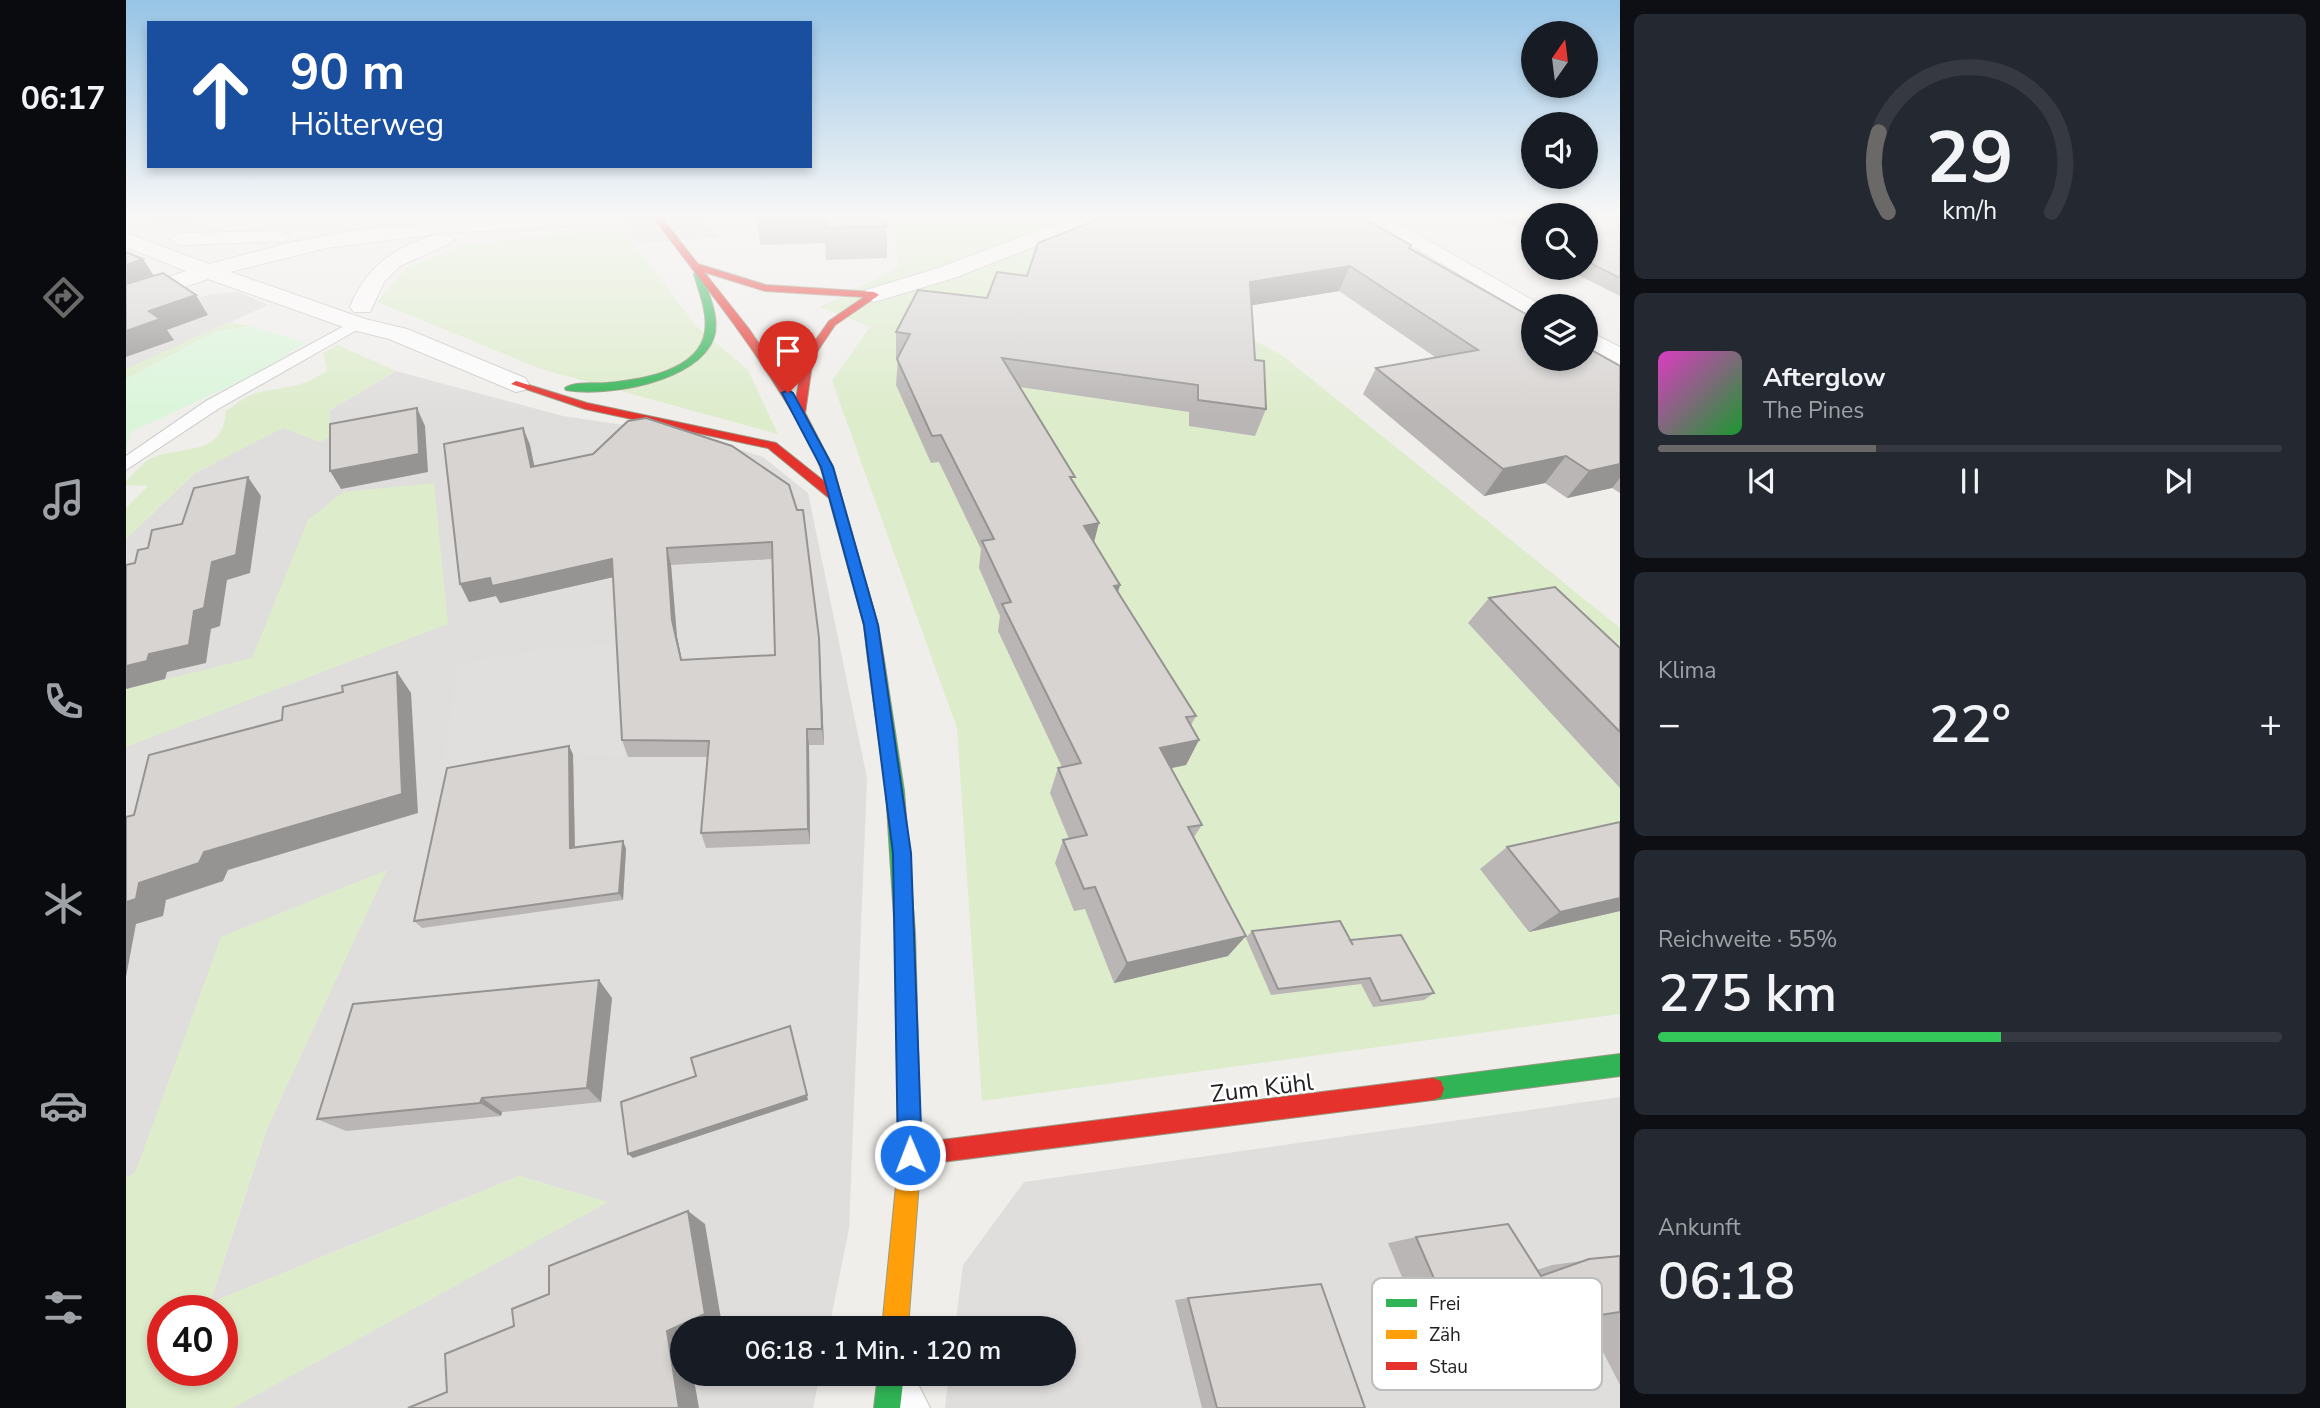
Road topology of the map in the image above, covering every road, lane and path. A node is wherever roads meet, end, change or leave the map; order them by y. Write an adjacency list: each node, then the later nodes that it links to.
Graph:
1 (178, 283): 12 (street)
2 (231, 283): 14 (street)
3 (244, 283): 15 (street)
4 (372, 283): 15 (street)
5 (700, 283): 18 (street)
6 (709, 283): 19 (street)
7 (748, 283): 11 (street)
8 (914, 283): 11 (street)
9 (1490, 283): 13 (street)
10 (317, 286): 15 (street)
11 (874, 295): 19 (street)
12 (126, 300)
13 (1521, 300)
14 (126, 310)
15 (359, 315): 18 (street); 20 (lane)
16 (1598, 344): 17 (street)
17 (1620, 357)
18 (516, 384): 21 (street)
19 (799, 413): 21 (street)
20 (126, 464)
21 (836, 496): 23 (street)
22 (1620, 1065): 23 (street, Zum Kühl)
23 (910, 1155): 24 (street)
24 (896, 1316)
25 (890, 1386): 27 (street)
26 (897, 1386): 28 (lane)
27 (887, 1408)
28 (909, 1408)

